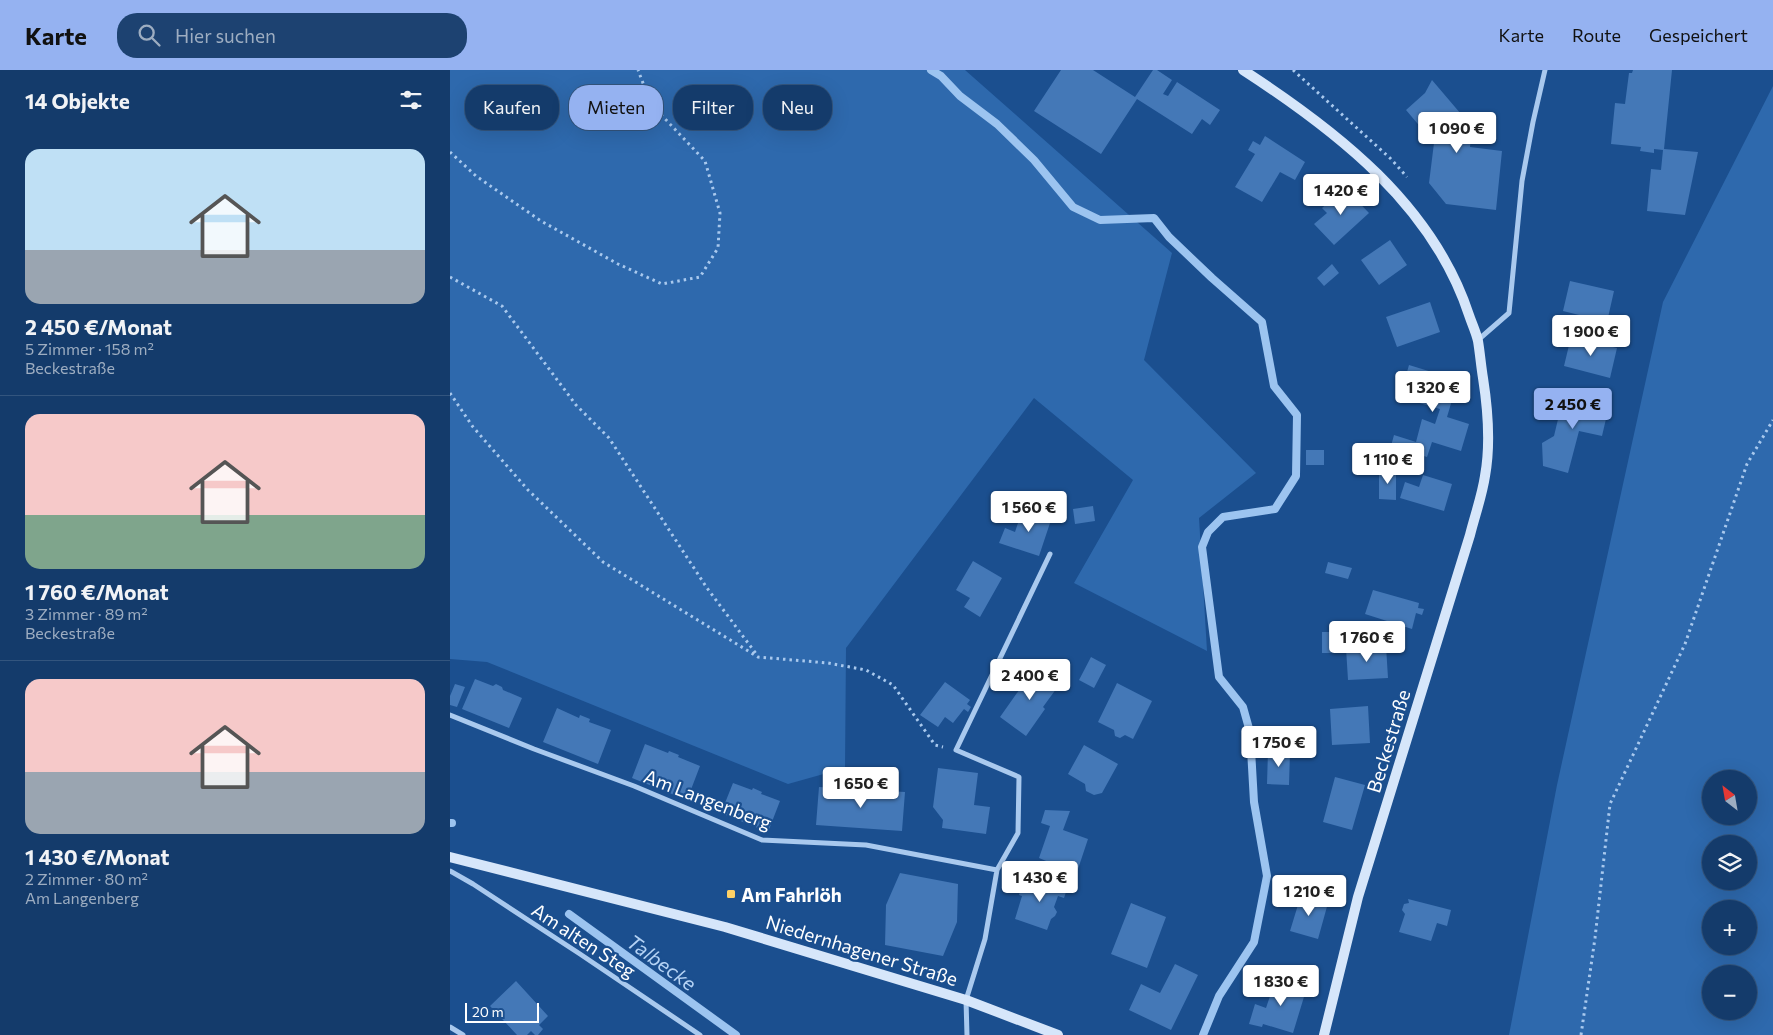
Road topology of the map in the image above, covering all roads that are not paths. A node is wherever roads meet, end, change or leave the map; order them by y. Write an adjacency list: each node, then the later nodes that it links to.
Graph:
1 (1243, 70): 3 (main road, Beckestraße)
2 (1545, 70): 3 (street)
3 (1478, 340): 15 (main road, Beckestraße)
4 (1050, 554): 7 (street)
5 (450, 715): 7 (street, Am Langenberg)
6 (450, 856): 9 (main road, Niedernhagener Straße)
7 (996, 870): 9 (street)
8 (450, 871): 12 (street, Am alten Steg)
9 (966, 1000): 13 (street); 14 (main road, Niedernhagener Straße)
10 (450, 1027): 11 (street)
11 (463, 1035)
12 (700, 1035)
13 (967, 1035)
14 (1058, 1035)
15 (1324, 1035)

